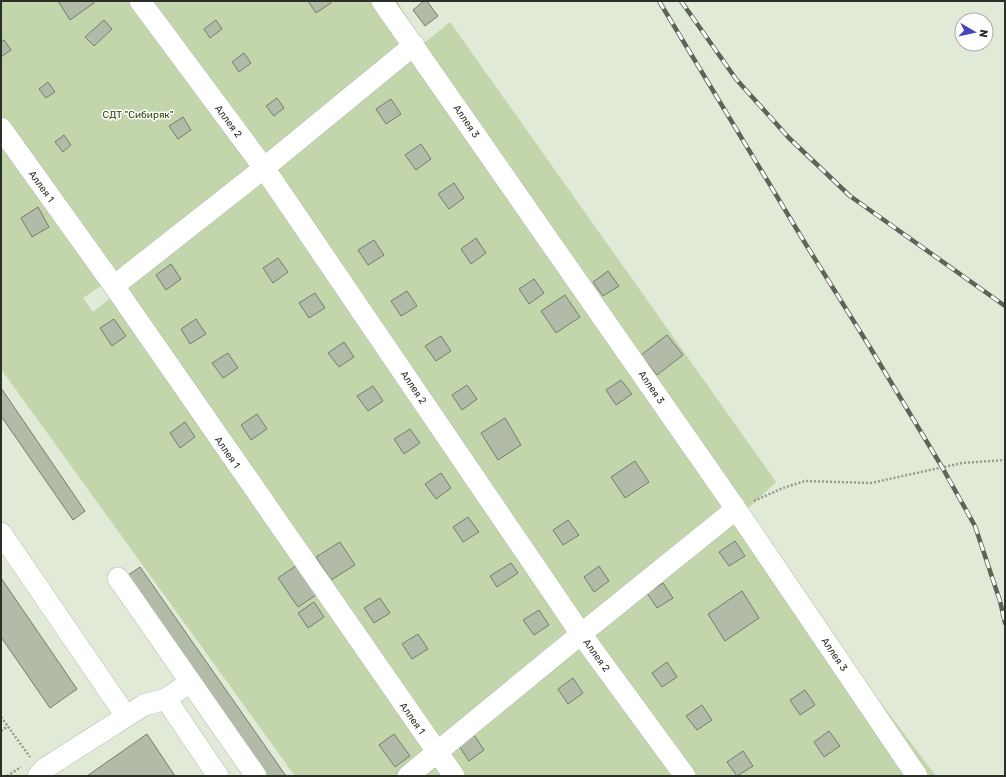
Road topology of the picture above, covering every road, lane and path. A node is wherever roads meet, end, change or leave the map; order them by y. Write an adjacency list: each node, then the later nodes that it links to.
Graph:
1 (140, 1): 5 (lane, Аллея 2)
2 (382, 1): 3 (lane, Аллея 3)
3 (414, 46): 5 (lane); 8 (lane, Аллея 3)
4 (1, 128): 6 (lane, Аллея 1)
5 (264, 168): 6 (lane); 11 (lane, Аллея 2)
6 (114, 286): 18 (lane, Аллея 1)
7 (1005, 460): 8 (path)
8 (736, 509): 11 (lane); 25 (lane, Аллея 3)
9 (1, 533): 15 (lane)
10 (118, 578): 12 (lane)
11 (581, 634): 18 (lane); 24 (lane, Аллея 2)
12 (190, 682): 13 (lane); 21 (lane)
13 (166, 699): 15 (lane); 20 (lane)
14 (1, 716): 16 (path)
15 (126, 716): 19 (lane)
16 (8, 726): 17 (path); 19 (path)
17 (1, 731)
18 (437, 753): 22 (lane); 23 (lane, Аллея 1)
19 (39, 775)
20 (218, 776)
21 (256, 776)
22 (408, 776)
23 (454, 776)
24 (685, 776)
25 (917, 776)

